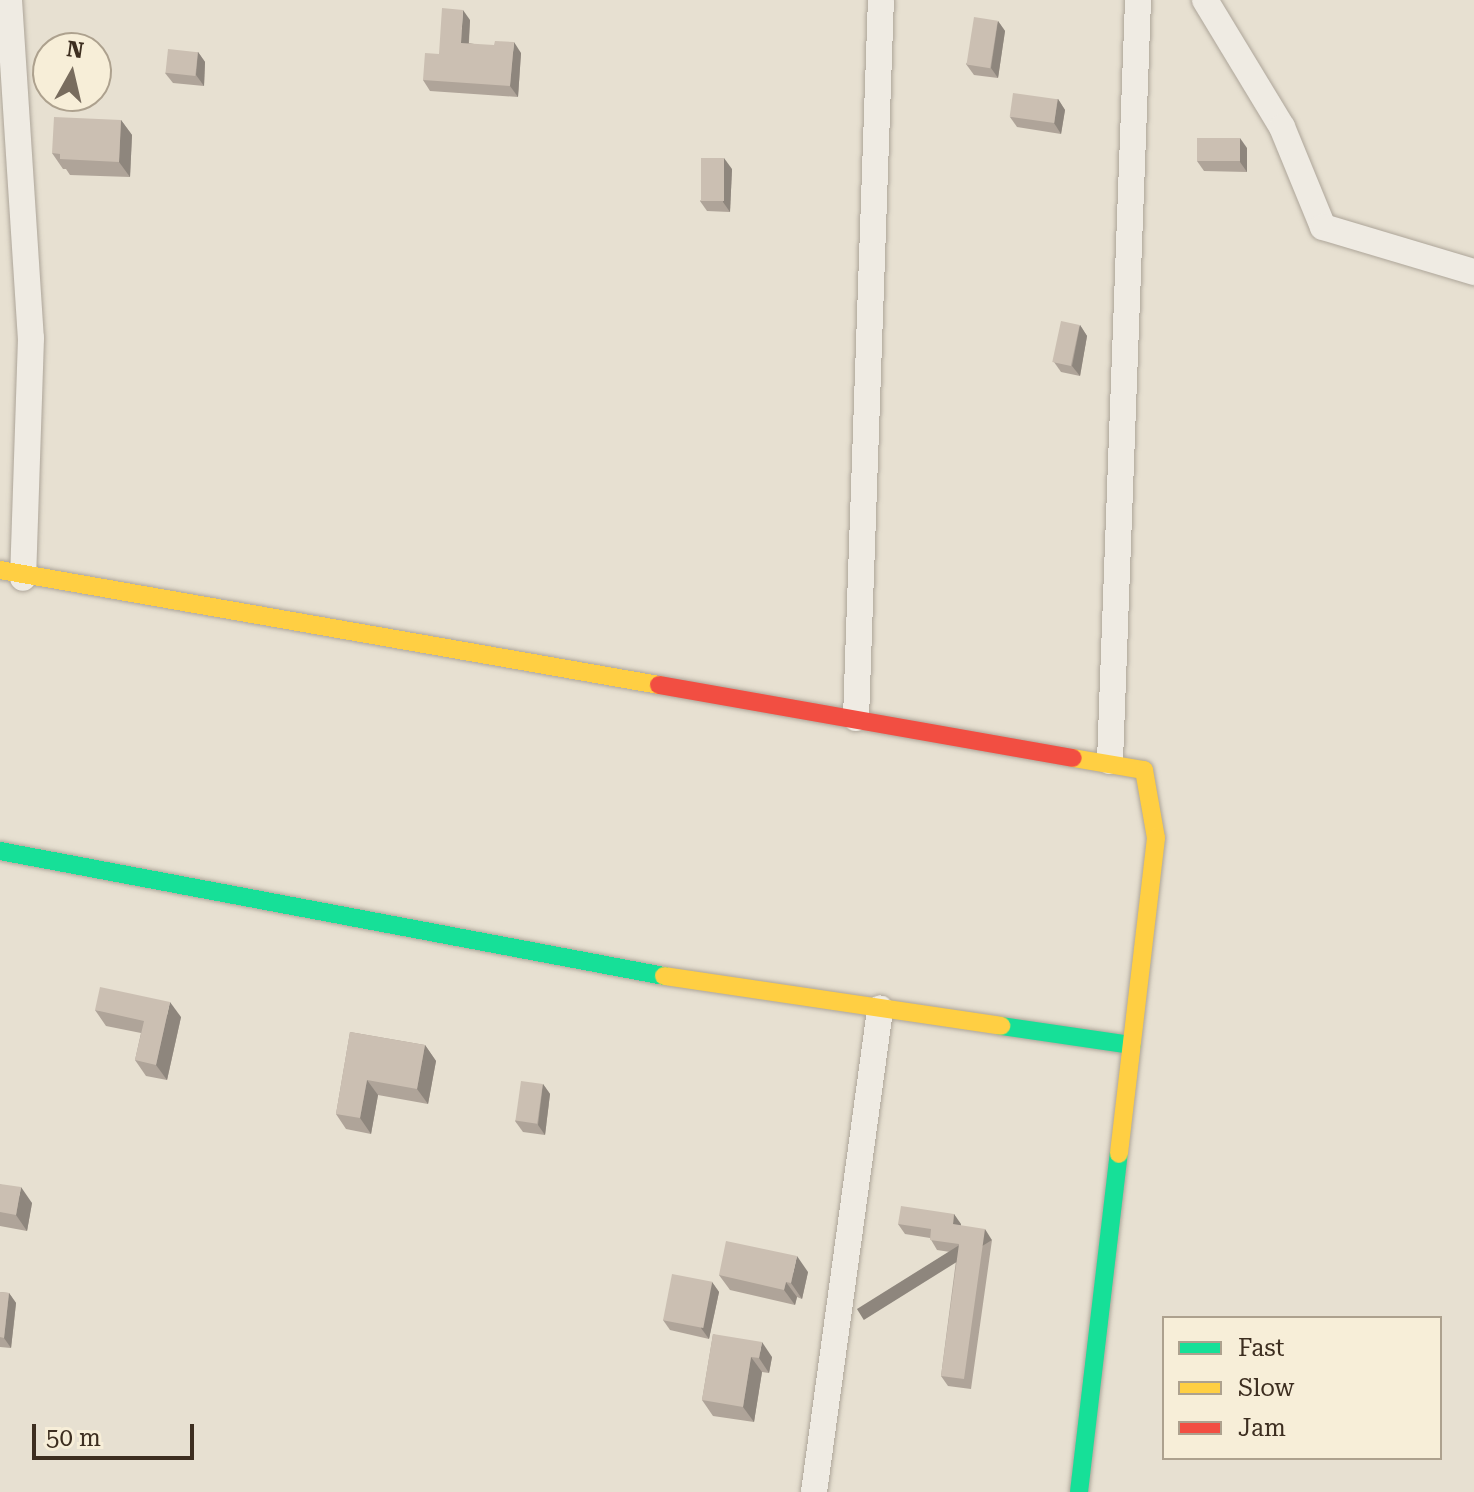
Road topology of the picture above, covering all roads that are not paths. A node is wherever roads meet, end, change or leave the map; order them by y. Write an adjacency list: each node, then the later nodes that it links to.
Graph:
1 (9, 0): 6 (street)
2 (881, 0): 7 (street)
3 (1138, 0): 8 (street)
4 (1205, 0): 5 (street)
5 (1474, 272)
6 (11, 574): 7 (street)
7 (856, 718): 8 (street)
8 (1110, 761): 11 (street)
9 (0, 851): 10 (street)
10 (880, 1008): 11 (street); 12 (street)
11 (1132, 1045): 13 (street)
12 (814, 1492)
13 (1079, 1492)

